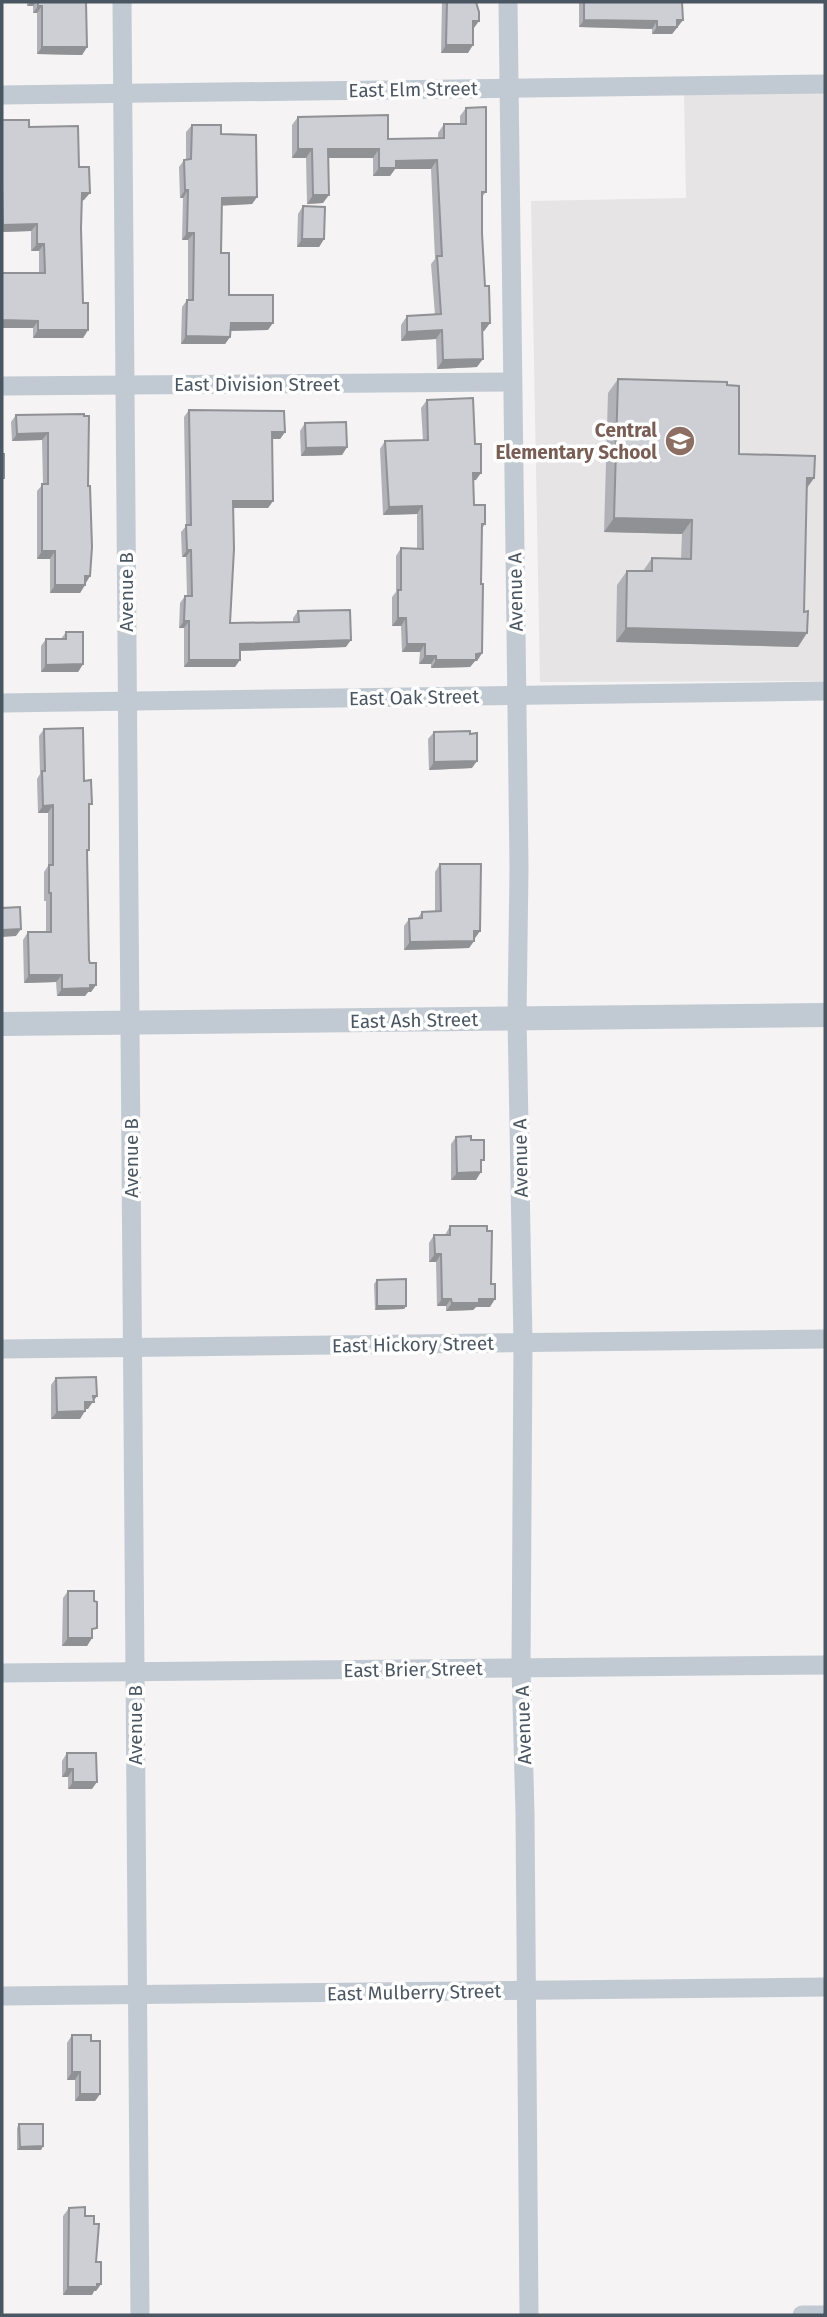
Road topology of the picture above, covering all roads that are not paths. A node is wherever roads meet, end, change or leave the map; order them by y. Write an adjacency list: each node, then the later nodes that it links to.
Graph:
1 (122, 2): 5 (street, Avenue B)
2 (508, 2): 4 (street, Avenue A)
3 (825, 84): 4 (street, East Elm Street)
4 (509, 88): 5 (street, East Elm Street); 7 (street, Avenue A)
5 (122, 93): 6 (street, East Elm Street); 8 (street, Avenue B)
6 (2, 95)
7 (512, 382): 8 (street, East Division Street); 11 (street, Avenue A)
8 (125, 385): 9 (street, East Division Street); 12 (street, Avenue B)
9 (2, 386)
10 (825, 691): 11 (street, East Oak Street)
11 (517, 695): 12 (street, East Oak Street); 15 (street, Avenue A)
12 (127, 701): 13 (street, East Oak Street); 16 (street, Avenue B)
13 (2, 703)
14 (825, 1015): 15 (street, East Ash Street)
15 (517, 1018): 16 (street, East Ash Street); 19 (street, Avenue A)
16 (130, 1023): 17 (street, East Ash Street); 20 (street, Avenue B)
17 (2, 1024)
18 (825, 1339): 19 (street, East Hickory Street)
19 (523, 1342): 20 (street, East Hickory Street); 23 (street, Avenue A)
20 (132, 1347): 21 (street, East Hickory Street); 24 (street, Avenue B)
21 (2, 1349)
22 (825, 1665): 23 (street, East Brier Street)
23 (521, 1668): 24 (street, East Brier Street); 27 (street, Avenue A)
24 (135, 1672): 25 (street, East Brier Street); 28 (street, Avenue B)
25 (2, 1673)
26 (825, 1987): 27 (street, East Mulberry Street)
27 (526, 1991): 28 (street, East Mulberry Street); 31 (street, Avenue A)
28 (137, 1995): 29 (street, East Mulberry Street); 30 (street, Avenue B)
29 (2, 1996)
30 (140, 2315)
31 (529, 2315)
32 (802, 2315): 33 (street)
33 (825, 2315)

